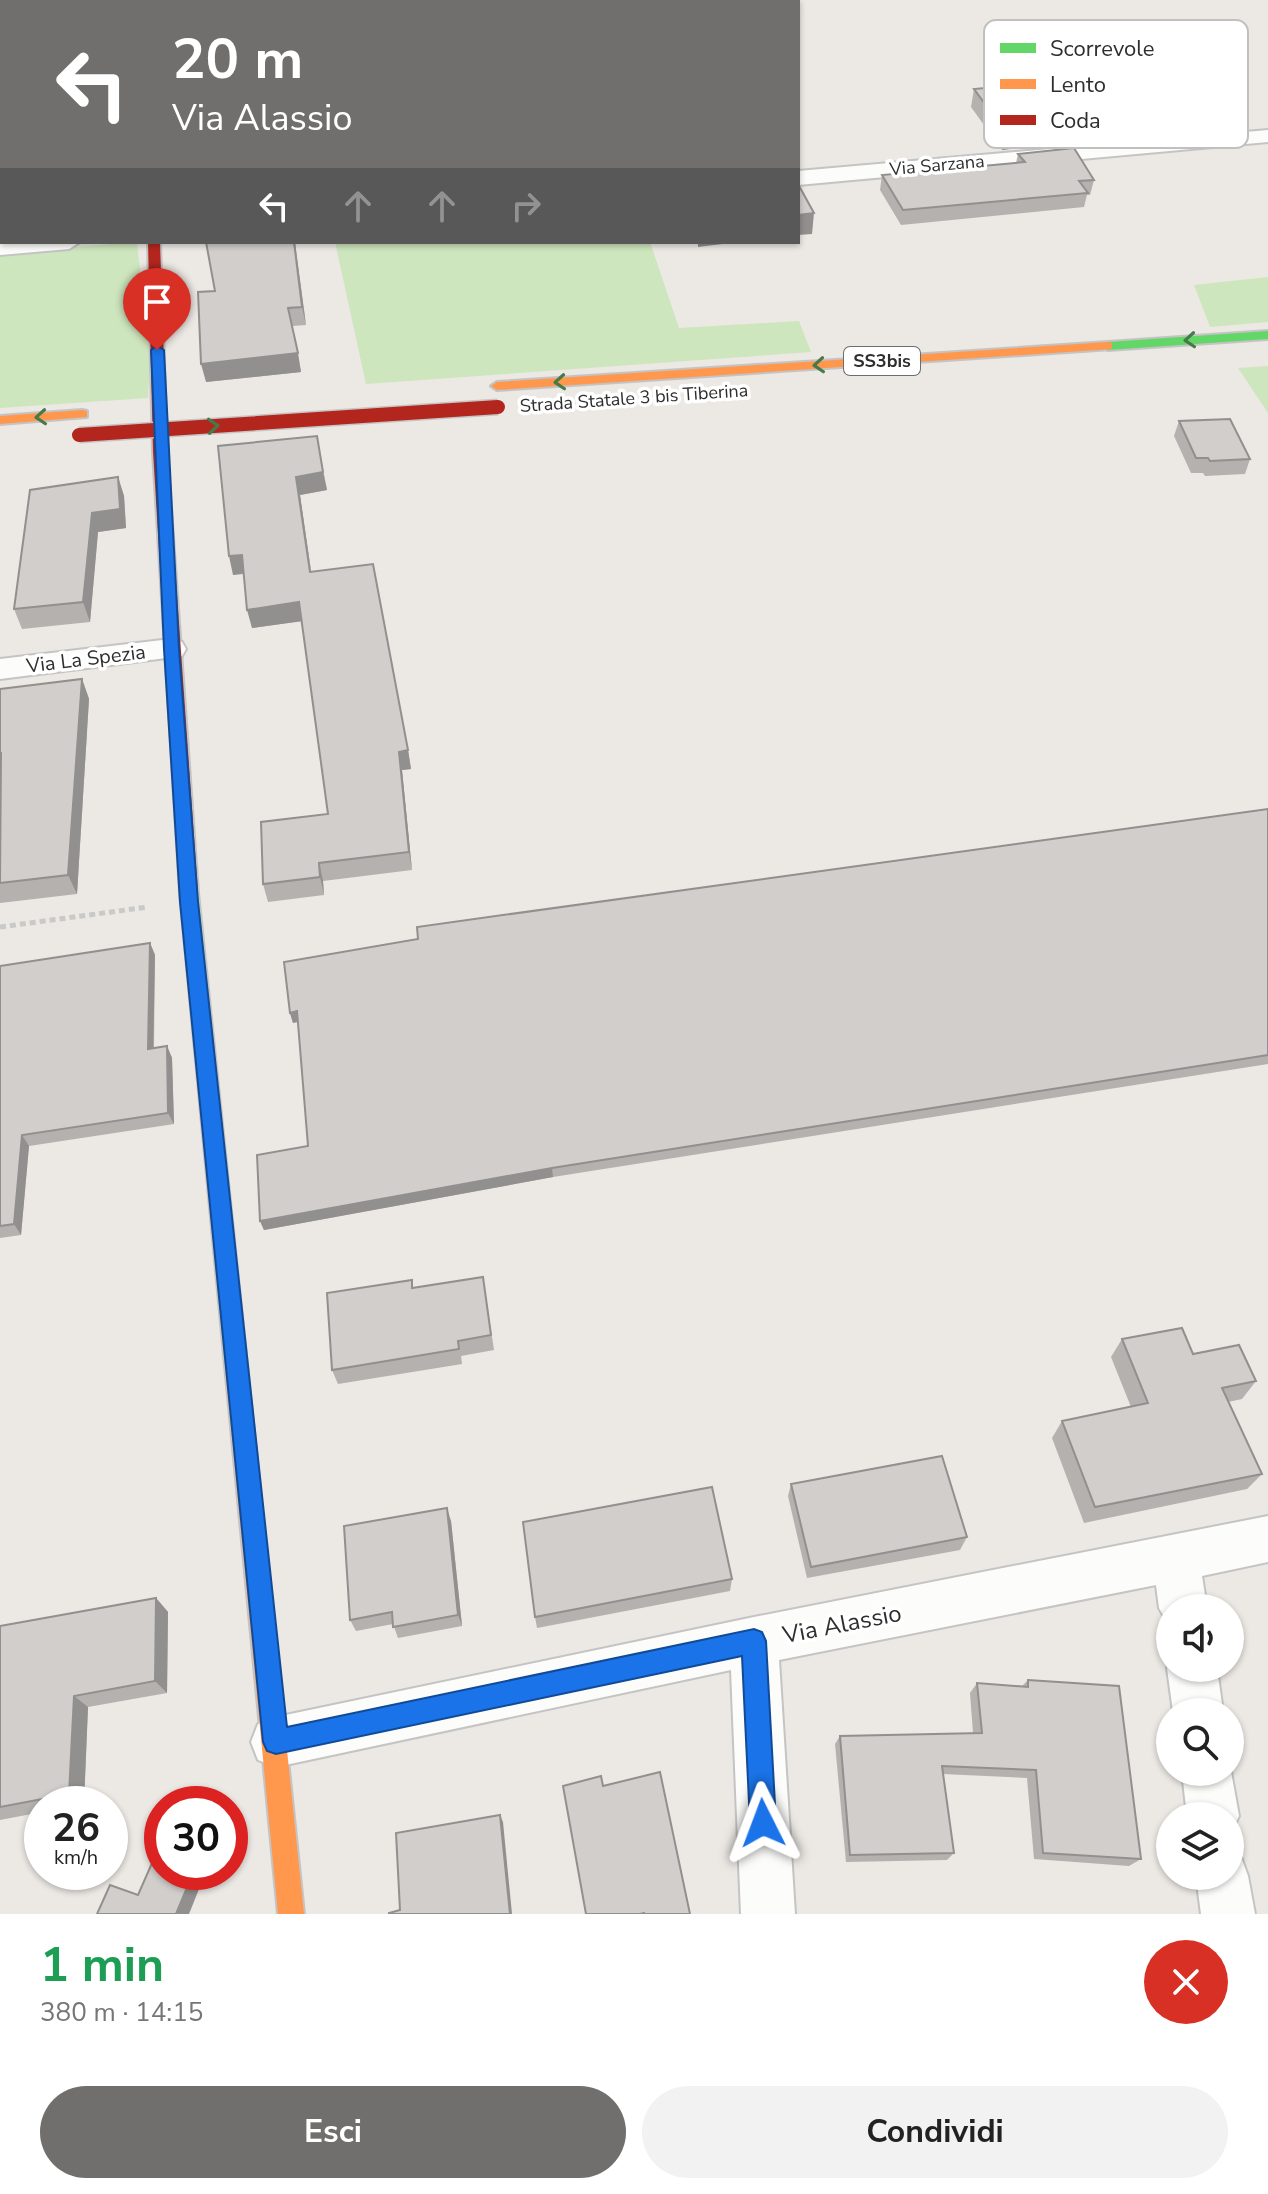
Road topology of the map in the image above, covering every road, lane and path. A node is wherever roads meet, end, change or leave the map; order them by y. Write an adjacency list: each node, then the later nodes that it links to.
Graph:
1 (1268, 136): 2 (street, Via Sarzana)
2 (1248, 138)
3 (1134, 148): 4 (street, Via Sarzana)
4 (800, 178)
5 (46, 244): 7 (street)
6 (154, 244): 16 (main road)
7 (0, 248)
8 (1268, 335): 9 (main road, Strada Statale 3 bis Tiberina / SS3bis, one-way to 9)
9 (489, 387)
10 (506, 407): 15 (main road, Strada Statale 3 bis Tiberina, one-way to 10, bridge)
11 (178, 408): 12 (main road)
12 (146, 410)
13 (90, 414): 14 (main road, one-way to 14)
14 (0, 420)
15 (72, 436)
16 (171, 649): 17 (street, Via La Spezia); 18 (main road)
17 (0, 669)
18 (189, 902): 19 (path); 24 (main road)
19 (0, 927)
20 (1268, 1539): 21 (street, Via Alassio)
21 (1175, 1558): 22 (street); 23 (street, Via Alassio)
22 (1181, 1594)
23 (754, 1641): 24 (street, Via Alassio); 27 (street)
24 (276, 1742): 26 (main road)
25 (1224, 1890): 28 (street)
26 (291, 1914)
27 (768, 1914)
28 (1228, 1914)

